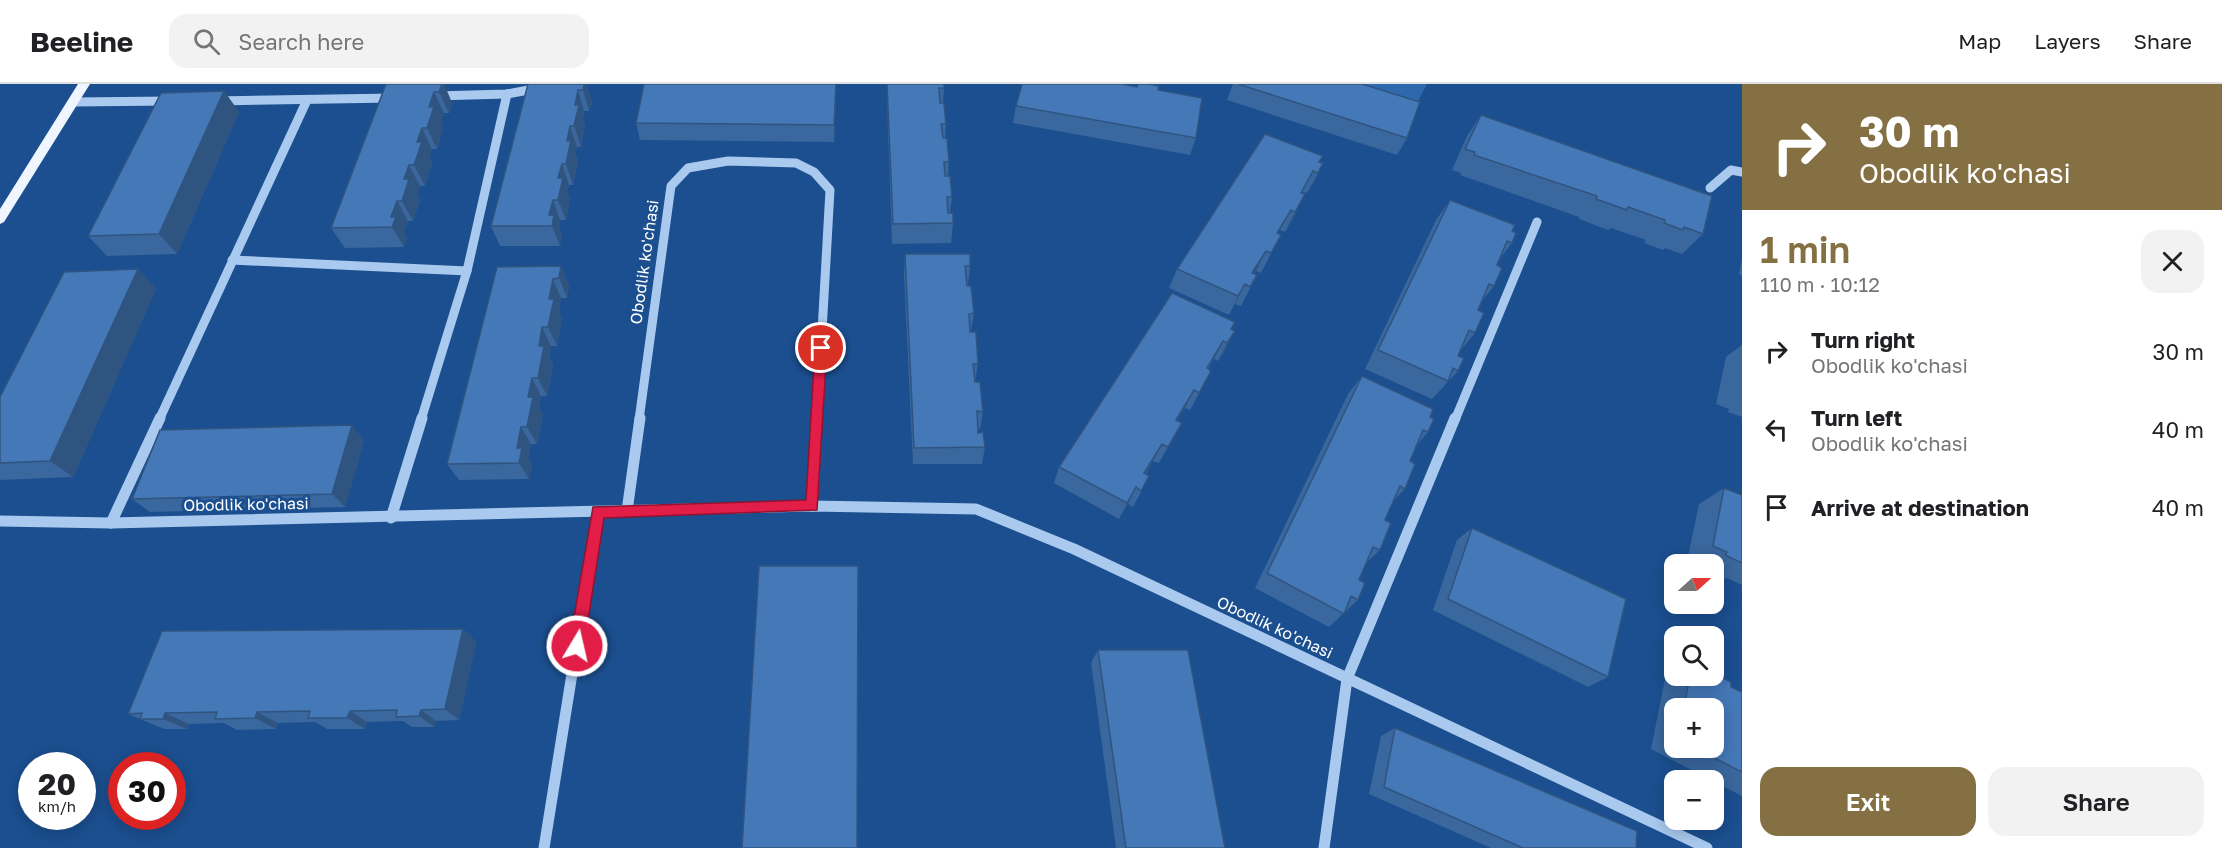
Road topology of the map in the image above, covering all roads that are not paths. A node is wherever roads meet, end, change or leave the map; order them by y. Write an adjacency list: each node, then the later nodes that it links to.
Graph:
1 (84, 84): 9 (main road)
2 (560, 84): 3 (street)
3 (507, 94): 4 (street); 15 (street)
4 (425, 96)
5 (401, 97): 6 (street)
6 (307, 100): 8 (street); 14 (street)
7 (182, 101): 9 (street)
8 (205, 101)
9 (73, 102): 12 (main road)
10 (1742, 172): 11 (street)
11 (1710, 188)
12 (1, 215)
13 (1537, 222): 22 (street)
14 (232, 260): 15 (street); 21 (street)
15 (467, 271): 19 (street)
16 (812, 506): 17 (street, Obodlik ko'chasi); 17 (street, Obodlik ko'chasi); 22 (street, Obodlik ko'chasi)
17 (627, 511): 18 (street, Obodlik ko'chasi)
18 (598, 512): 19 (street, Obodlik ko'chasi); 23 (street)
19 (392, 518): 21 (street, Obodlik ko'chasi)
20 (0, 521): 21 (street, Obodlik ko'chasi)
21 (111, 523)
22 (1347, 679): 24 (street); 25 (street, Obodlik ko'chasi)
23 (544, 848)
24 (1324, 848)
25 (1707, 848)

